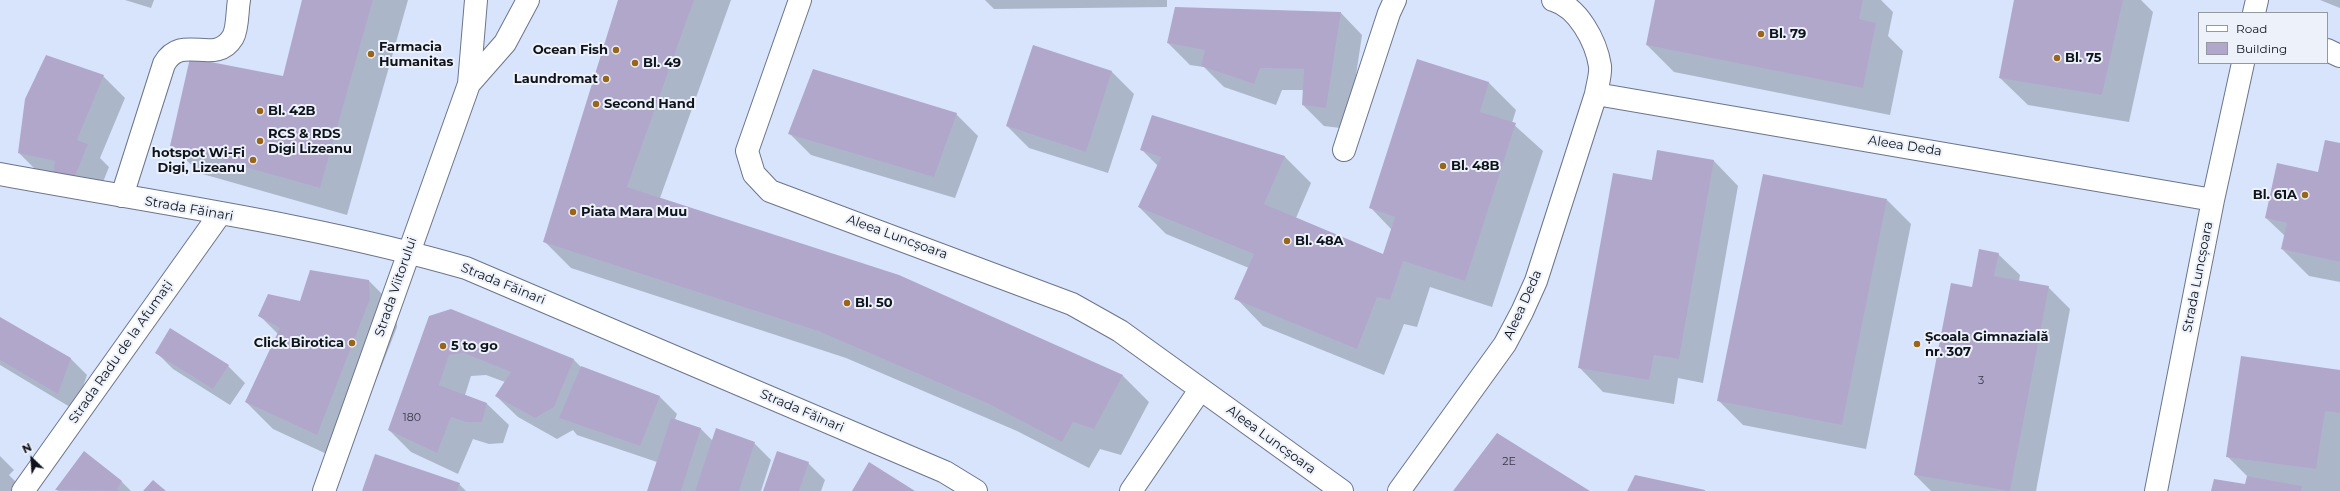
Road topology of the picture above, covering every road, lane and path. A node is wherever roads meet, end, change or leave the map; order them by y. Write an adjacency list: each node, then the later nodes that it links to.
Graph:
1 (239, 0): 14 (street)
2 (476, 0): 10 (street, Strada Viitorului)
3 (528, 0): 10 (street, Strada Viitorului)
4 (800, 0): 18 (street, Aleea Luncșoara)
5 (1395, 0): 12 (street)
6 (1553, 0): 11 (street, Aleea Deda)
7 (2328, 50): 8 (street)
8 (2340, 56)
9 (2243, 64): 15 (street, Strada Luncșoara)
10 (469, 84): 17 (street, Strada Viitorului)
11 (1596, 94): 15 (street, Aleea Deda); 24 (street, Aleea Deda)
12 (1344, 150)
13 (0, 174): 14 (street, Strada Făinari)
14 (122, 196): 16 (street, Strada Făinari)
15 (2213, 200): 25 (street, Strada Luncșoara)
16 (220, 214): 17 (street, Strada Făinari); 19 (street, Strada Radu de la Afumați)
17 (409, 251): 20 (street, Strada Viitorului); 21 (street, Strada Făinari)
18 (1200, 390): 22 (street); 23 (street, Aleea Luncșoara)
19 (23, 491)
20 (324, 491)
21 (976, 491)
22 (1131, 491)
23 (1342, 491)
24 (1399, 491)
25 (2156, 491)

